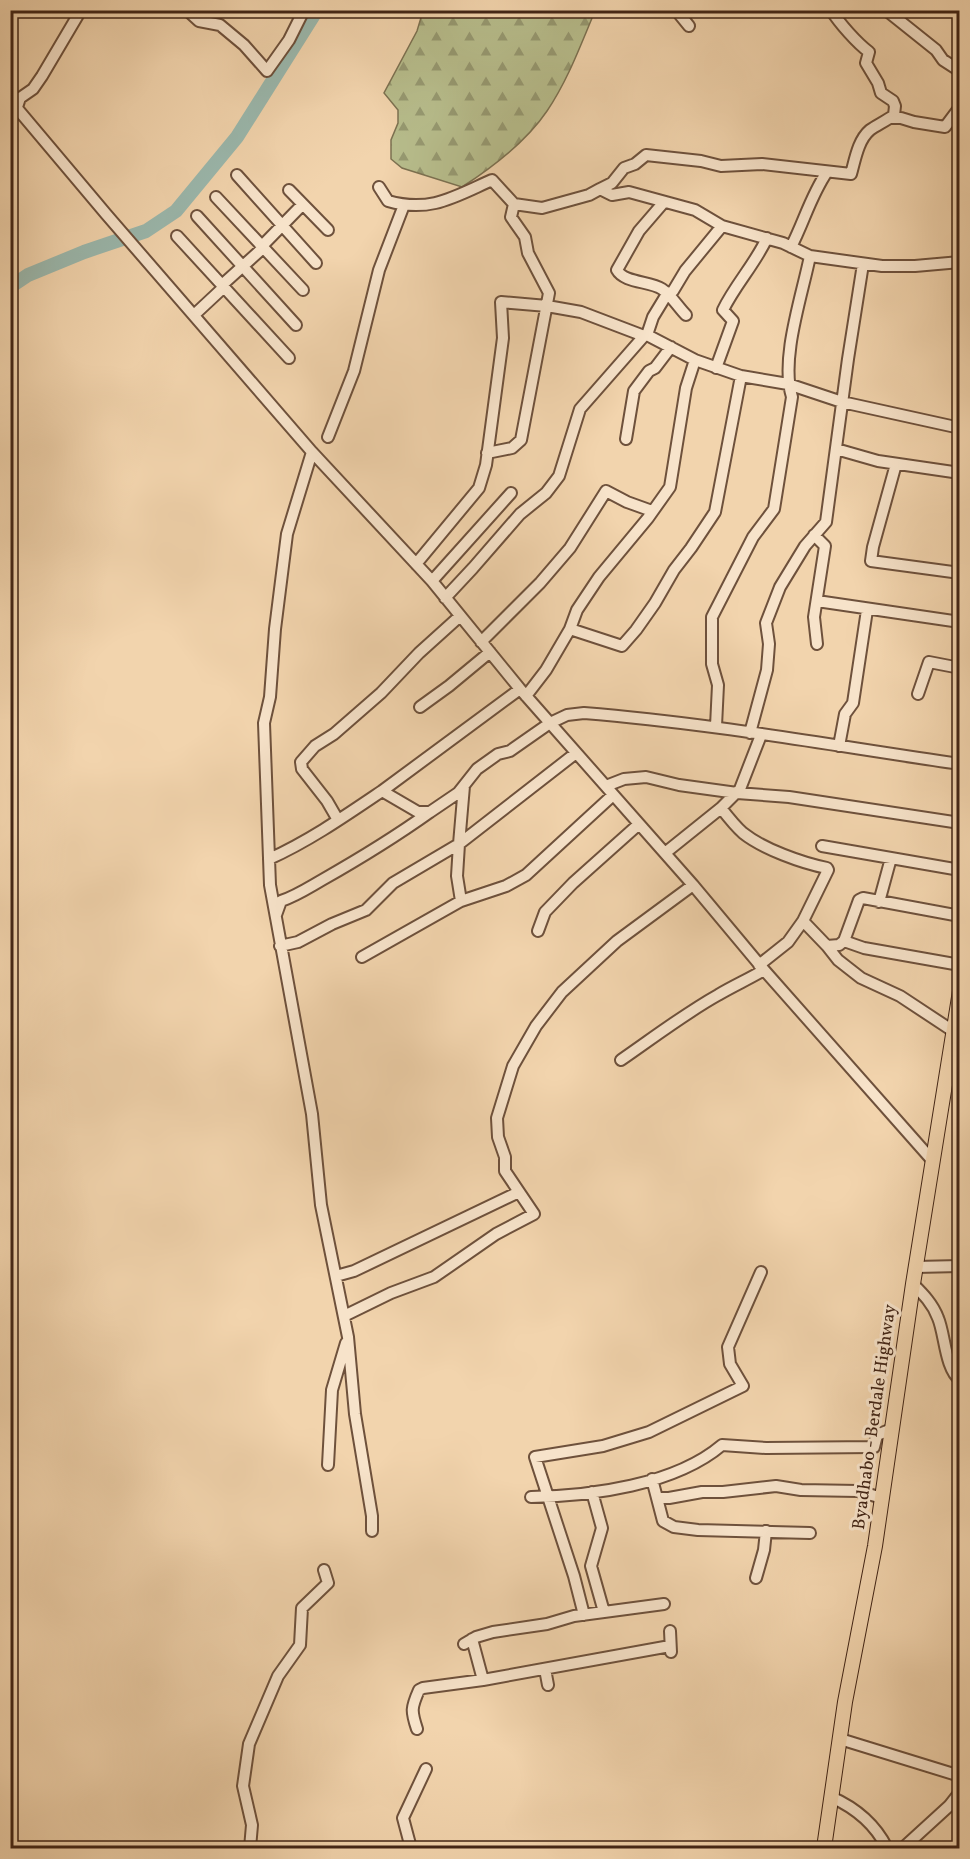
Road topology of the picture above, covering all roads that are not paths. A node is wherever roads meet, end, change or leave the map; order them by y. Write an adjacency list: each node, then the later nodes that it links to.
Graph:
1 (81, 10): 9 (street)
2 (187, 10): 3 (street)
3 (304, 10)
4 (676, 10): 7 (street)
5 (831, 10): 11 (street)
6 (892, 12): 8 (street)
7 (689, 26)
8 (960, 71)
9 (13, 106): 39 (street)
10 (960, 107): 11 (street)
11 (890, 118): 12 (street)
12 (827, 172): 15 (street); 29 (street)
13 (237, 175): 23 (street)
14 (379, 187): 21 (street)
15 (600, 189): 18 (street); 19 (street)
16 (289, 190): 20 (street)
17 (216, 197): 28 (street)
18 (664, 202): 24 (street); 37 (street)
19 (514, 204): 21 (street); 38 (street)
20 (302, 205): 23 (street); 25 (street)
21 (404, 205): 51 (street)
22 (197, 216): 34 (street)
23 (282, 225): 28 (street); 32 (street)
24 (722, 226): 27 (street); 37 (street)
25 (328, 230)
26 (177, 236): 35 (street)
27 (767, 238): 29 (street); 46 (street)
28 (263, 246): 34 (street); 36 (street)
29 (790, 247): 30 (street)
30 (810, 256): 33 (street); 48 (street)
31 (960, 262): 33 (street)
32 (316, 263)
33 (863, 264): 49 (street)
34 (243, 266): 35 (street); 41 (street)
35 (223, 286): 39 (street); 44 (street)
36 (303, 290)
37 (667, 294): 40 (street); 42 (street)
38 (547, 306): 42 (street); 55 (street); 55 (street)
39 (194, 315): 54 (street)
40 (686, 315)
41 (296, 325)
42 (645, 335): 43 (street); 64 (street)
43 (671, 348): 45 (street); 52 (street)
44 (289, 358)
45 (695, 360): 46 (street); 59 (street)
46 (716, 369): 47 (street)
47 (741, 376): 48 (street); 69 (street)
48 (788, 384): 49 (street); 78 (street)
49 (842, 402): 50 (street); 53 (street)
50 (960, 428)
51 (328, 437)
52 (626, 439)
53 (836, 449): 56 (street); 60 (street)
54 (312, 452): 61 (street); 96 (street)
55 (487, 453): 61 (street)
56 (896, 464): 57 (street); 62 (street)
57 (960, 473)
58 (511, 493): 63 (street)
59 (652, 511): 69 (street); 70 (street)
60 (814, 535): 65 (street); 79 (street)
61 (416, 564): 63 (street)
62 (960, 573)
63 (432, 581): 64 (street)
64 (445, 598): 67 (street)
65 (817, 601): 66 (street); 71 (street)
66 (867, 610): 68 (street); 80 (street)
67 (460, 616): 70 (street); 89 (street)
68 (960, 622)
69 (570, 629): 74 (street)
70 (481, 642): 72 (street)
71 (817, 644)
72 (490, 652): 74 (street); 76 (street)
73 (960, 668): 75 (street)
74 (523, 692): 77 (street); 85 (street)
75 (918, 694)
76 (420, 707)
77 (550, 723): 78 (street); 81 (street); 83 (street)
78 (716, 726): 79 (street)
79 (756, 734): 80 (street); 86 (street)
80 (839, 746): 82 (street)
81 (576, 753): 84 (street); 92 (street)
82 (960, 764)
83 (464, 786): 88 (street); 92 (street)
84 (609, 790): 86 (street); 91 (street); 99 (street)
85 (382, 791): 88 (street); 89 (street)
86 (737, 793): 87 (street); 90 (street)
87 (721, 808): 94 (street); 103 (street)
88 (430, 812): 102 (street)
89 (339, 820): 96 (street)
90 (960, 823)
91 (639, 824): 94 (street); 104 (street)
92 (459, 844): 99 (street); 106 (street)
93 (822, 846): 95 (street)
94 (665, 853): 98 (street)
95 (891, 858): 97 (street); 100 (street)
96 (269, 859): 102 (street)
97 (960, 870)
98 (693, 885): 110 (street); 115 (street)
99 (461, 901): 108 (street)
100 (879, 902): 101 (street); 105 (street)
101 (960, 916)
102 (275, 917): 106 (street)
103 (803, 921): 107 (street); 110 (street)
104 (538, 930)
105 (844, 941): 107 (street); 109 (street)
106 (280, 946): 119 (street)
107 (827, 946): 112 (street)
108 (362, 957)
109 (960, 965)
110 (761, 968): 113 (street); 114 (street)
111 (960, 991): 112 (main road, Byadhabo - Berdale Highway)
112 (953, 1031): 114 (main road, Byadhabo - Berdale Highway)
113 (621, 1060)
114 (932, 1160): 117 (main road, Byadhabo - Berdale Highway)
115 (519, 1192): 119 (street); 121 (street)
116 (960, 1266): 117 (street)
117 (916, 1267): 120 (main road, Byadhabo - Berdale Highway)
118 (761, 1272): 128 (street)
119 (336, 1276): 121 (street)
120 (913, 1284): 123 (street); 124 (main road, Byadhabo - Berdale Highway)
121 (344, 1317): 122 (street)
122 (348, 1337): 125 (street); 132 (street)
123 (960, 1380)
124 (892, 1429): 126 (street); 131 (main road, Byadhabo - Berdale Highway)
125 (327, 1465)
126 (652, 1479): 127 (street); 130 (street)
127 (592, 1492): 128 (street); 138 (street)
128 (548, 1496): 129 (street); 139 (street)
129 (531, 1497)
130 (658, 1498): 131 (street); 133 (street)
131 (882, 1498): 145 (main road, Byadhabo - Berdale Highway)
132 (372, 1531)
133 (766, 1531): 134 (street); 136 (street)
134 (810, 1533)
135 (324, 1570): 150 (street)
136 (756, 1578)
137 (664, 1604): 138 (street)
138 (604, 1612): 139 (street)
139 (584, 1615): 142 (street)
140 (670, 1631): 141 (street)
141 (545, 1669): 142 (street); 143 (street)
142 (483, 1680): 144 (street)
143 (548, 1685)
144 (417, 1729)
145 (840, 1739): 147 (street); 149 (main road, Byadhabo - Berdale Highway)
146 (426, 1769): 151 (street)
147 (960, 1776)
148 (960, 1792): 154 (street)
149 (831, 1797): 152 (main road, Byadhabo - Berdale Highway); 153 (street)
150 (250, 1848)
151 (411, 1848)
152 (824, 1848)
153 (887, 1848)
154 (903, 1848)

